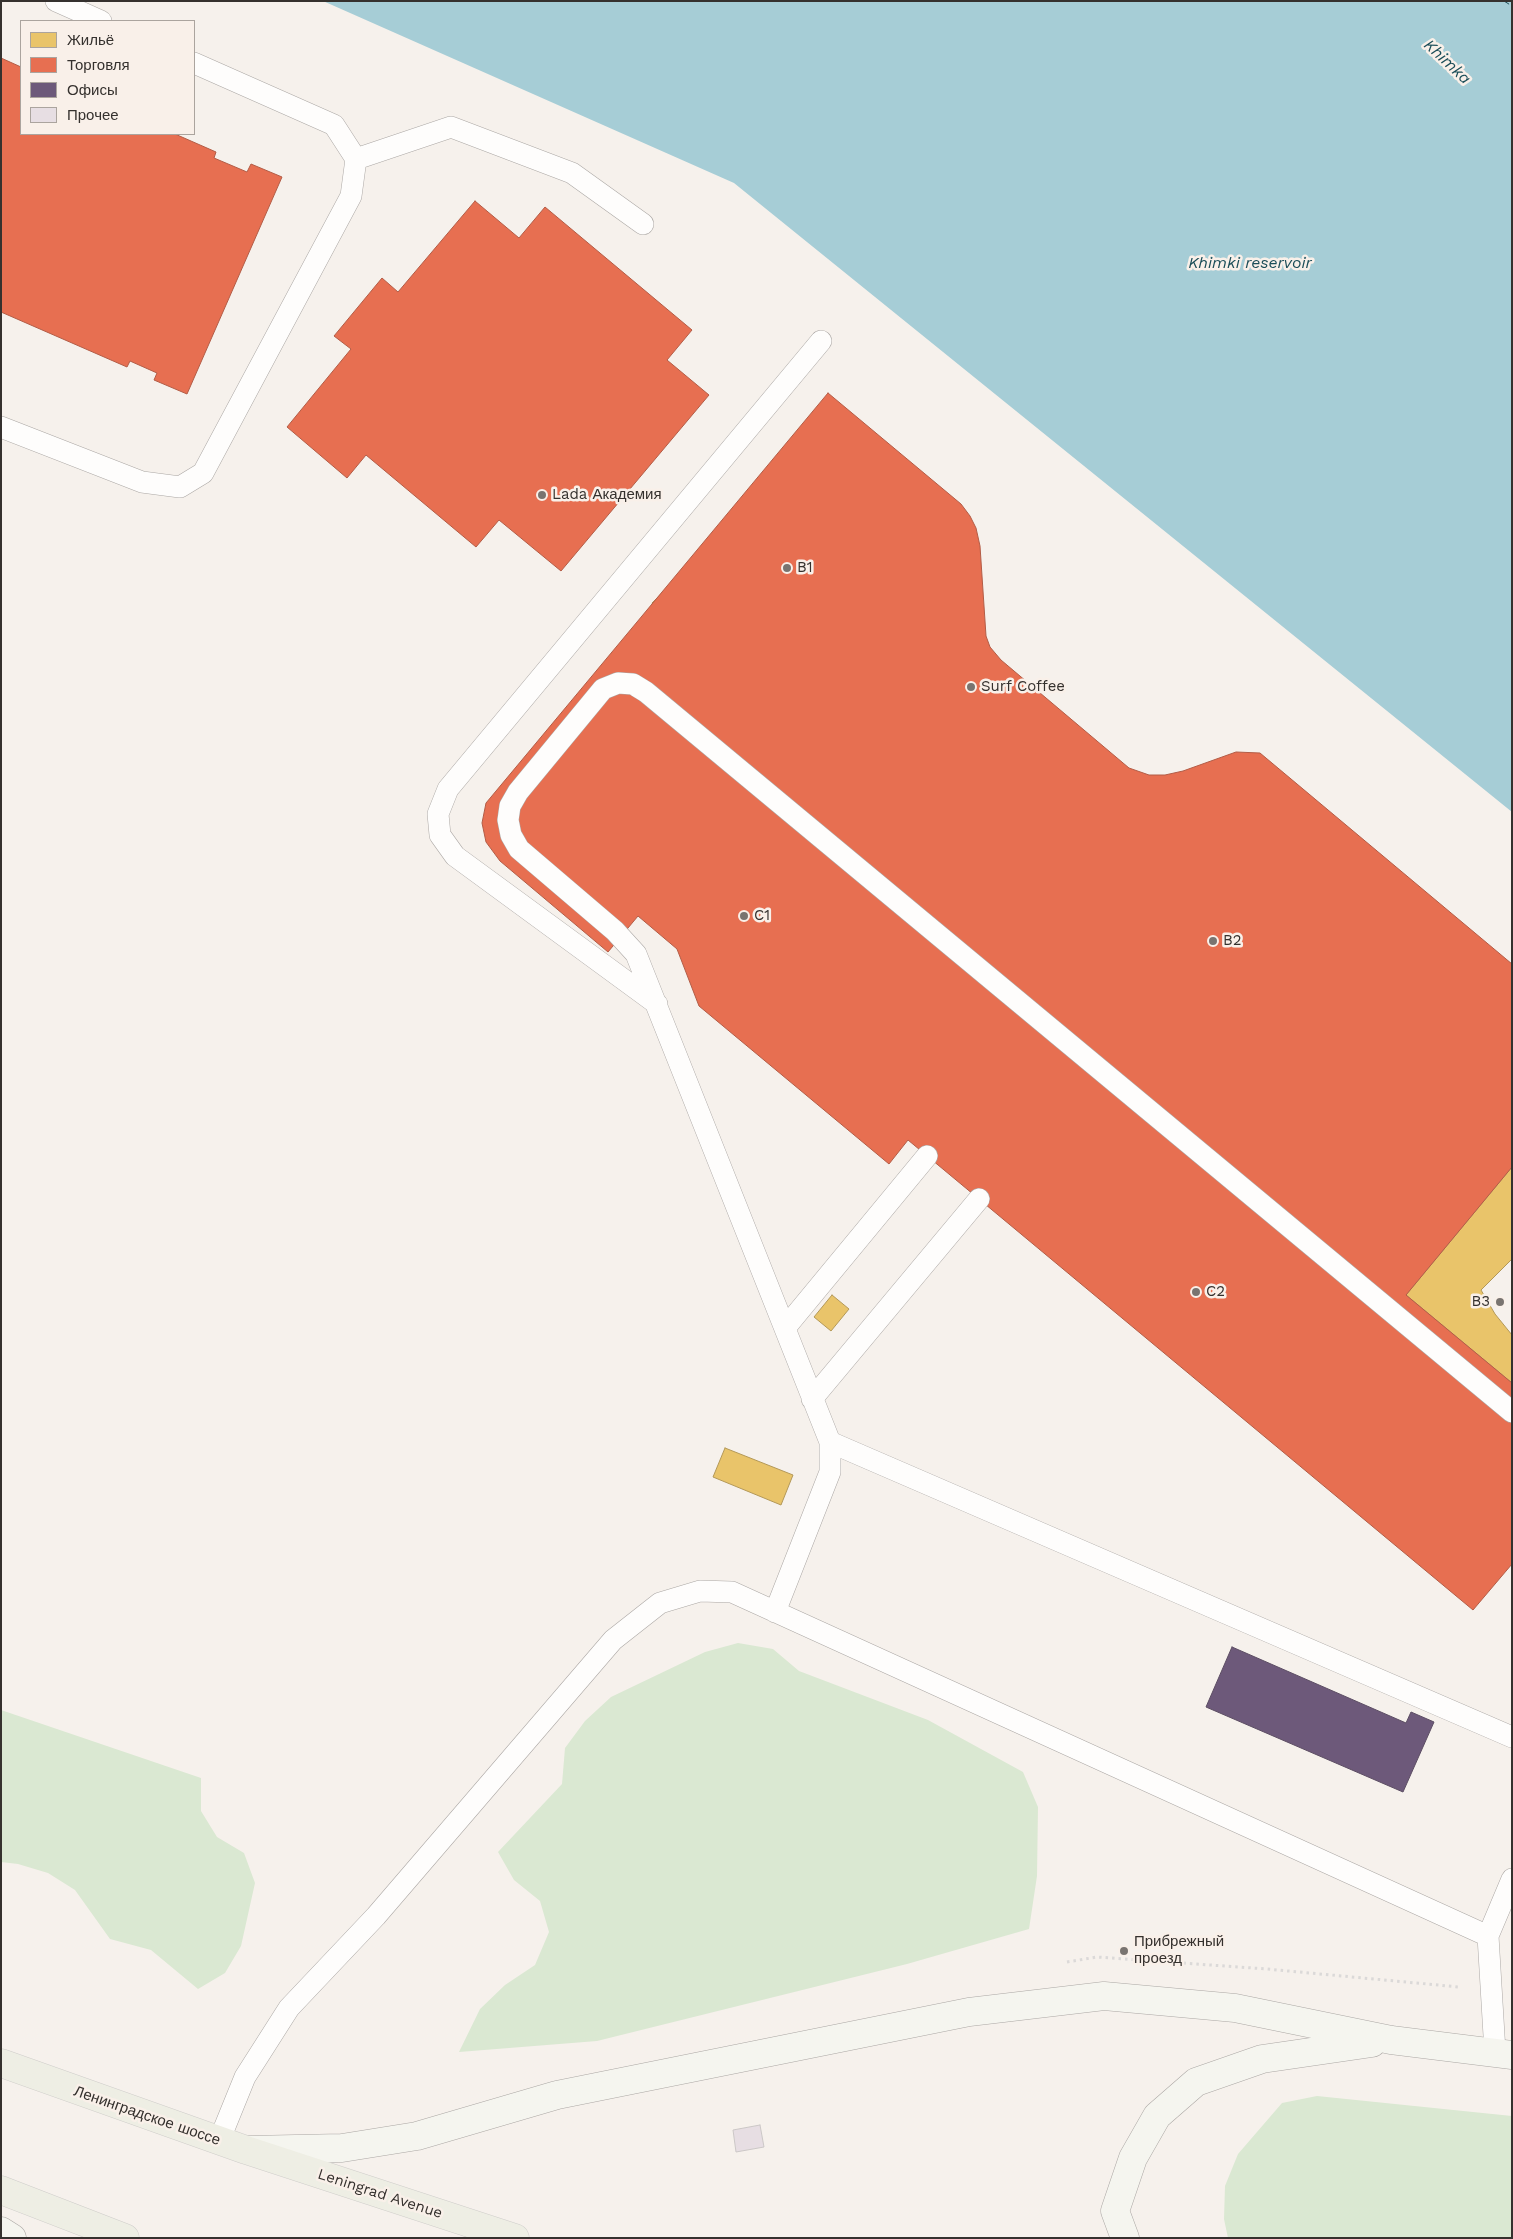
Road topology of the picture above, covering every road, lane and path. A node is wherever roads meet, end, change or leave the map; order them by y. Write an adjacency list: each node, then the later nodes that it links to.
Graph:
1 (56, 1): 2 (lane)
2 (99, 20)
3 (195, 63): 4 (lane)
4 (356, 158): 5 (lane); 7 (lane)
5 (643, 224)
6 (820, 341): 8 (lane)
7 (1, 426)
8 (657, 1004): 11 (lane); 13 (lane)
9 (927, 1156): 11 (lane)
10 (979, 1199): 12 (lane)
11 (785, 1328): 12 (lane)
12 (812, 1399): 14 (lane)
13 (1512, 1412)
14 (830, 1442): 15 (lane); 16 (lane)
15 (774, 1612): 18 (lane); 22 (lane)
16 (1512, 1737)
17 (1512, 1880): 18 (lane)
18 (1488, 1936): 20 (lane)
19 (1391, 2040): 20 (street); 23 (street); 29 (street)
20 (1503, 2054)
21 (1, 2063): 22 (main road, Ленинградское шоссе)
22 (219, 2141): 23 (main road, Ленинградское шоссе)
23 (246, 2150): 28 (main road, Leningrad Avenue)
24 (1, 2190): 27 (main road)
25 (1, 2231): 26 (street)
26 (12, 2238)
27 (125, 2238)
28 (515, 2238)
29 (1125, 2238)

